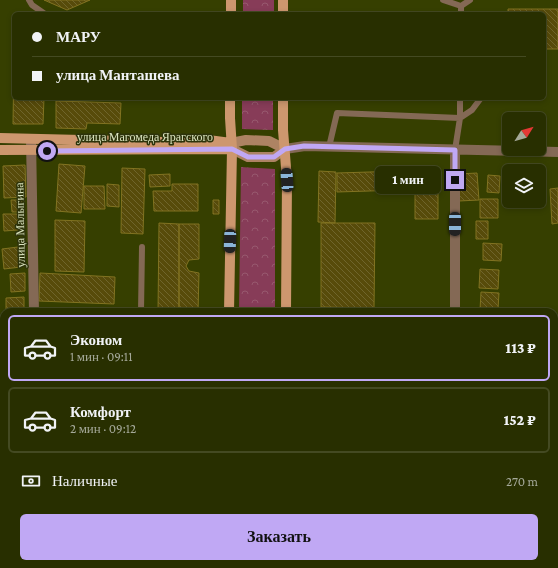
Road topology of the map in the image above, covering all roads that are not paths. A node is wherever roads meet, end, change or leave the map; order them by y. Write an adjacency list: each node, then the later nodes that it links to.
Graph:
1 (29, 0): 7 (lane)
2 (231, 0): 8 (main road)
3 (283, 0): 9 (main road)
4 (443, 0): 6 (lane)
5 (470, 0): 6 (lane)
6 (461, 6): 10 (lane)
7 (42, 12)
8 (231, 12)
9 (283, 12)
10 (461, 12)
11 (230, 100): 18 (main road)
12 (283, 100): 20 (main road)
13 (460, 100): 15 (lane)
14 (480, 100): 15 (lane)
15 (460, 118): 19 (lane); 22 (lane)
16 (0, 138): 17 (main road, улица Магомеда Ярагского)
17 (32, 139): 18 (main road, улица Магомеда Ярагского); 23 (street, улица Малыгина)
18 (231, 146): 20 (main road, улица Магомеда Ярагского); 20 (main road, улица Магомеда Ярагского); 23 (main road, улица Магомеда Ярагского); 28 (main road)
19 (329, 147): 20 (street, улица Магомеда Ярагского); 22 (street, улица Магомеда Ярагского)
20 (285, 149): 29 (main road)
21 (0, 150): 23 (main road, улица Магомеда Ярагского)
22 (455, 150): 24 (street, улица Магомеда Ярагского); 30 (street)
23 (32, 151): 26 (street, улица Малыгина)
24 (558, 152)
25 (142, 247): 27 (lane)
26 (34, 308)
27 (141, 308)
28 (229, 308)
29 (286, 308)
30 (455, 308)

